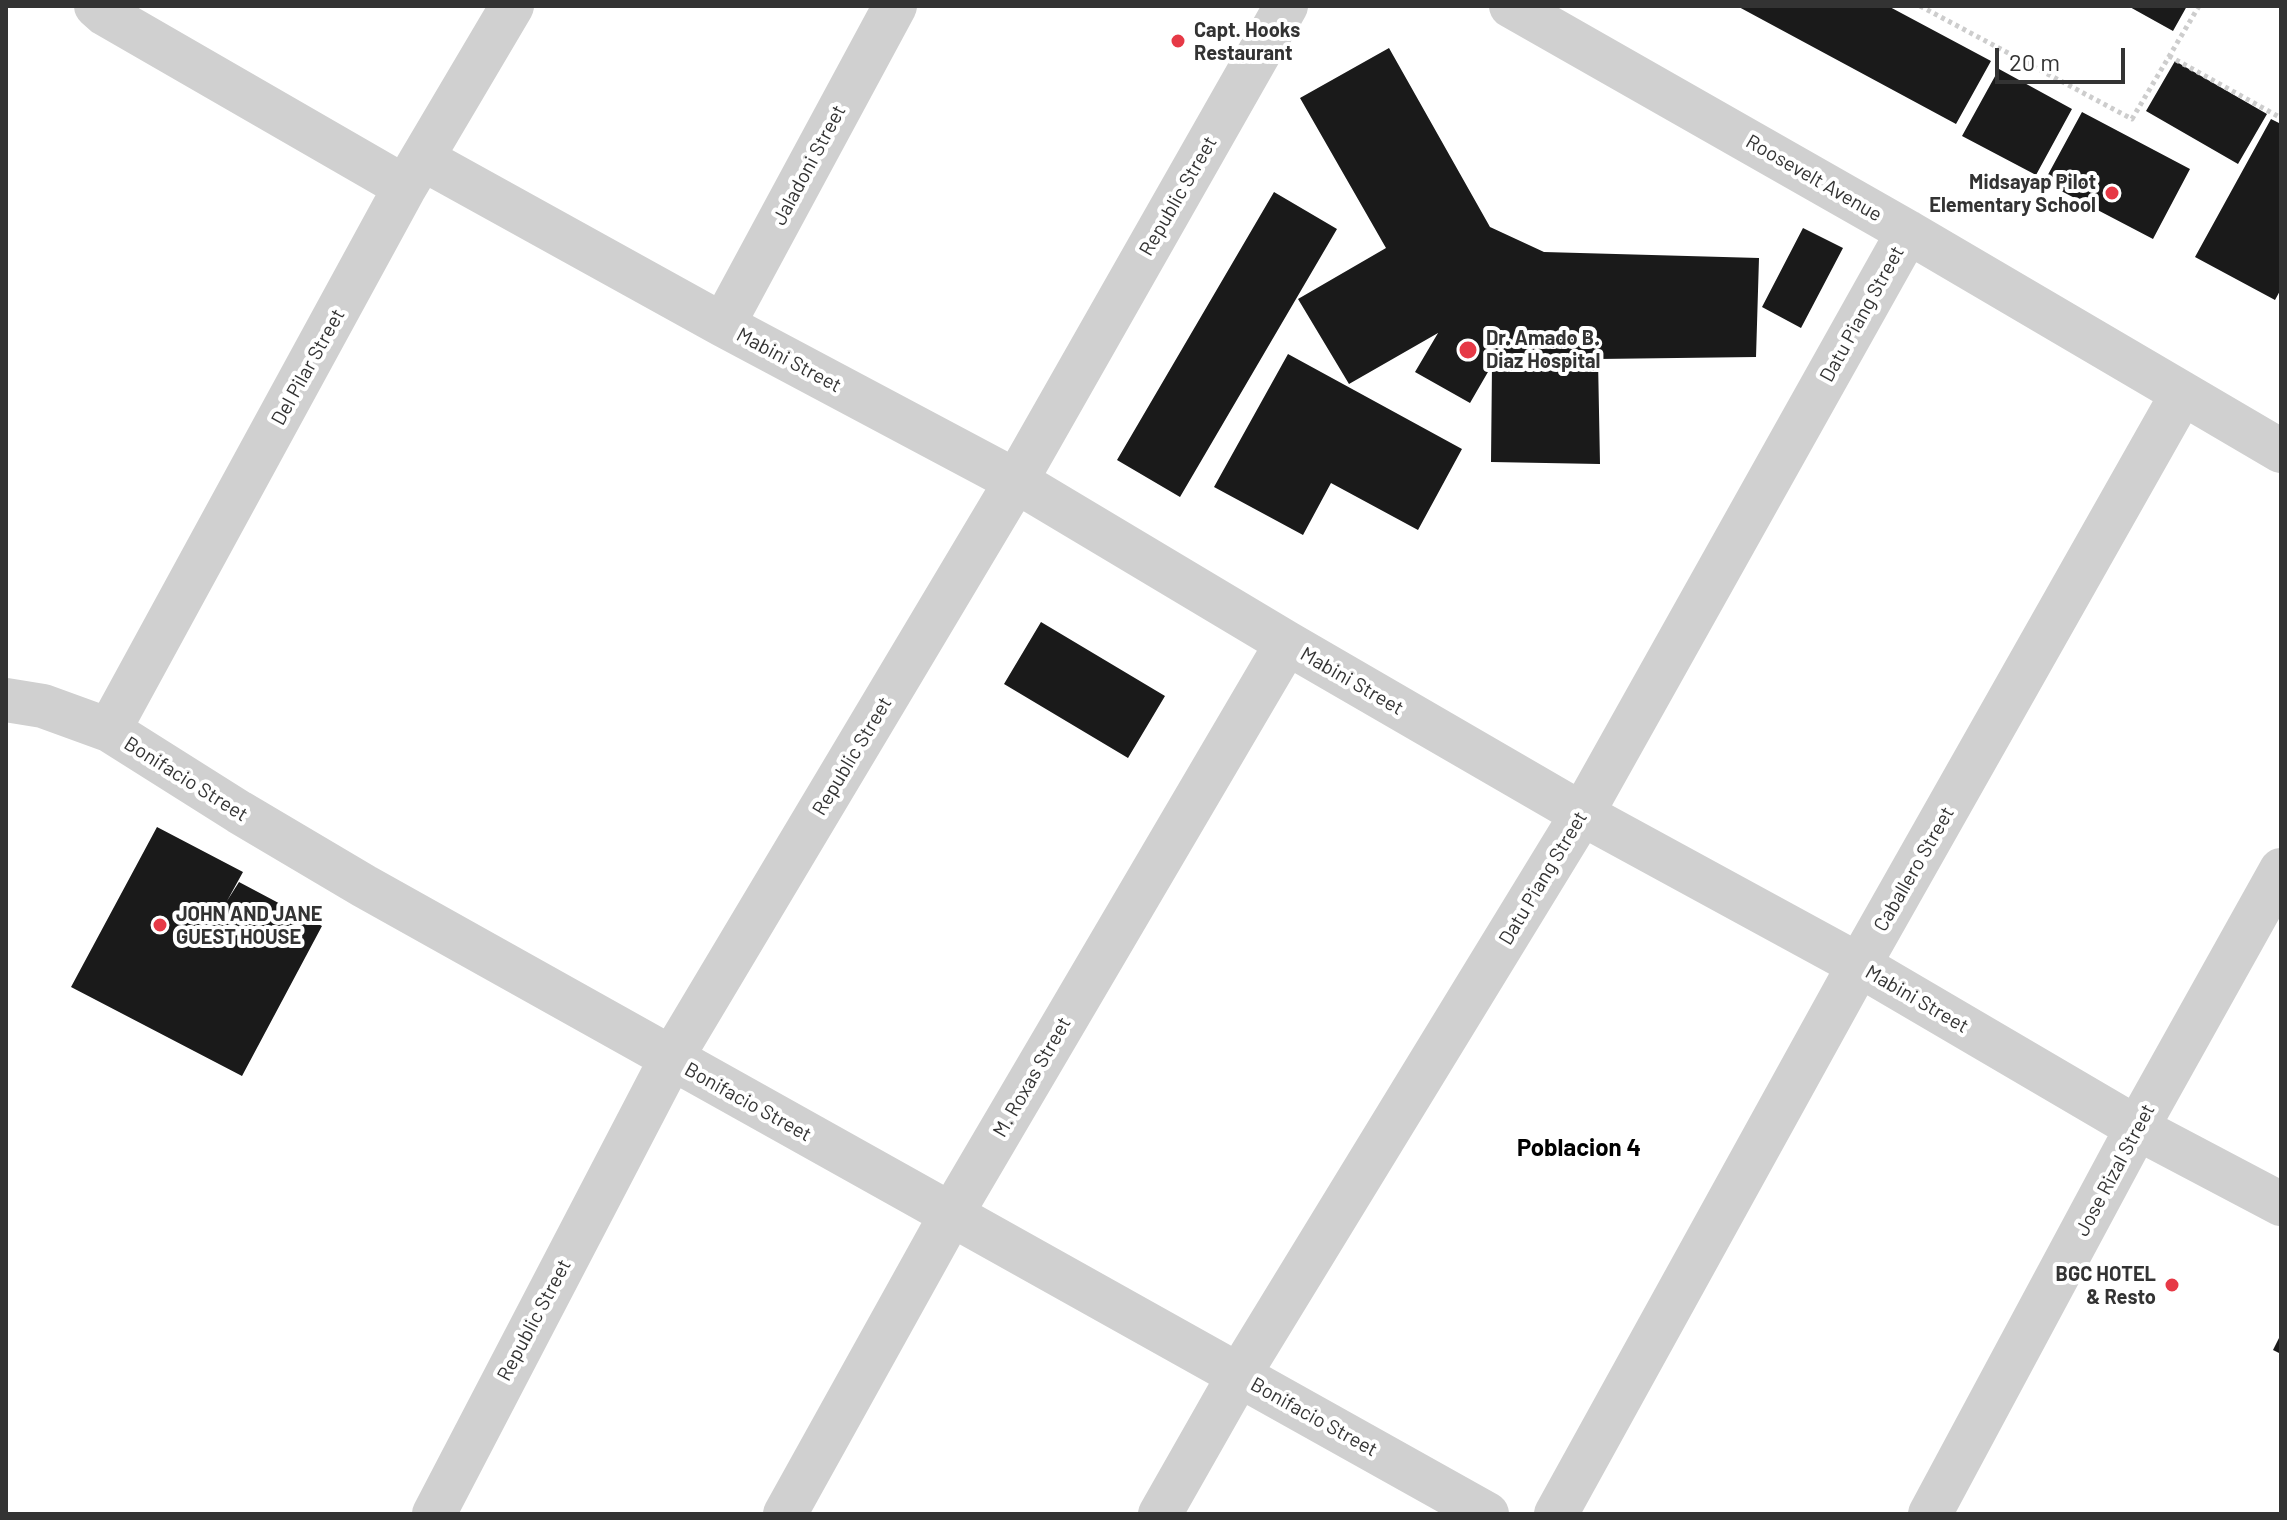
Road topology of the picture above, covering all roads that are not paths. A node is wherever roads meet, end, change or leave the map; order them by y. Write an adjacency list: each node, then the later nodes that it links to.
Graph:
1 (96, 6): 6 (street, Mabini Street)
2 (512, 6): 6 (street, Del Pilar Street)
3 (895, 6): 8 (street, Jaladoni Street)
4 (1286, 6): 11 (street, Republic Street)
5 (1511, 6): 7 (street, Roosevelt Avenue)
6 (414, 173): 8 (street, Mabini Street); 14 (street, Del Pilar Street)
7 (1908, 232): 9 (street, Roosevelt Avenue); 15 (street, Datu Piang Street)
8 (723, 325): 11 (street, Mabini Street)
9 (2182, 394): 10 (street, Roosevelt Avenue); 17 (street, Caballero Street)
10 (2281, 451)
11 (1016, 481): 12 (street, Mabini Street); 18 (street, Republic Street)
12 (1287, 643): 15 (street, Mabini Street); 21 (street, M. Roxas Street)
13 (6, 700): 14 (street, Bonifacio Street)
14 (109, 730): 18 (street, Bonifacio Street)
15 (1582, 814): 17 (street, Mabini Street); 22 (street, Datu Piang Street)
16 (2281, 870): 19 (street, Jose Rizal Street)
17 (1859, 965): 19 (street, Mabini Street); 27 (street, Caballero Street)
18 (671, 1059): 21 (street, Bonifacio Street); 23 (street, Republic Street)
19 (2137, 1128): 20 (street, Mabini Street); 28 (street, Jose Rizal Street)
20 (2281, 1204)
21 (951, 1215): 22 (street, Bonifacio Street); 24 (street, M. Roxas Street)
22 (1239, 1375): 25 (street, Datu Piang Street); 26 (street, Bonifacio Street)
23 (434, 1514)
24 (785, 1514)
25 (1160, 1514)
26 (1487, 1514)
27 (1556, 1514)
28 (1930, 1514)

